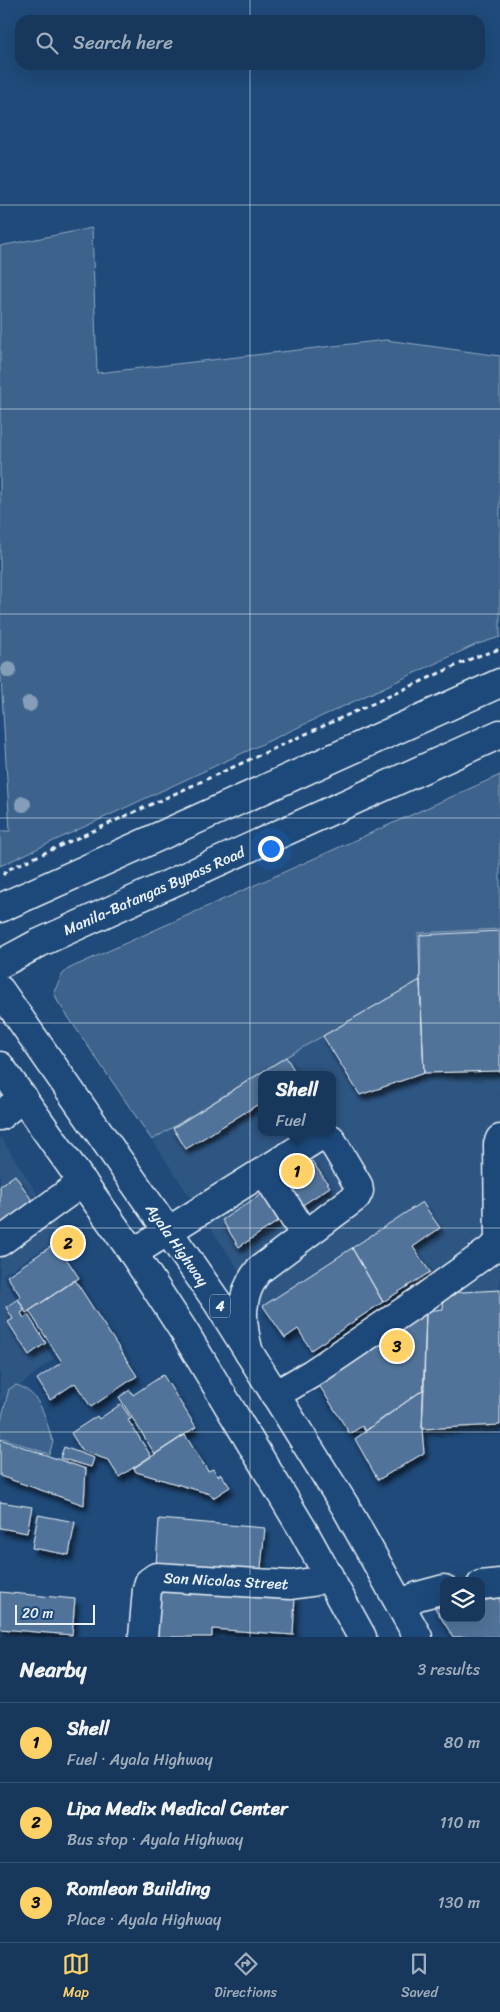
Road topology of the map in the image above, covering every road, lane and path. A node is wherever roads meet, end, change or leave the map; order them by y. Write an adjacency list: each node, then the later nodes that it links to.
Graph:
1 (500, 649): 4 (path)
2 (500, 684): 5 (main road)
3 (500, 734): 6 (main road, Manila-Batangas Bypass Road)
4 (0, 879)
5 (0, 908)
6 (0, 964)
7 (0, 990): 14 (main road, Ayala Highway / 4)
8 (0, 1066): 9 (main road)
9 (23, 1097): 10 (main road); 13 (main road)
10 (0, 1116)
11 (500, 1139): 17 (main road)
12 (264, 1171): 14 (main road); 15 (main road); 15 (main road)
13 (83, 1182): 16 (main road); 18 (main road)
14 (168, 1232): 18 (main road); 19 (main road, Ayala Highway / 4)
15 (305, 1235): 19 (main road)
16 (0, 1242)
17 (500, 1243): 20 (main road)
18 (133, 1253): 21 (main road)
19 (249, 1353): 20 (main road, Ayala Highway / 4)
20 (275, 1395): 25 (main road, Ayala Highway / 4)
21 (329, 1576): 26 (main road, San Nicolas Street); 27 (main road)
22 (500, 1584): 23 (main road)
23 (485, 1585)
24 (440, 1590): 25 (main road)
25 (401, 1604): 28 (main road, Ayala Highway / 4)
26 (142, 1637)
27 (362, 1637)
28 (418, 1637)

